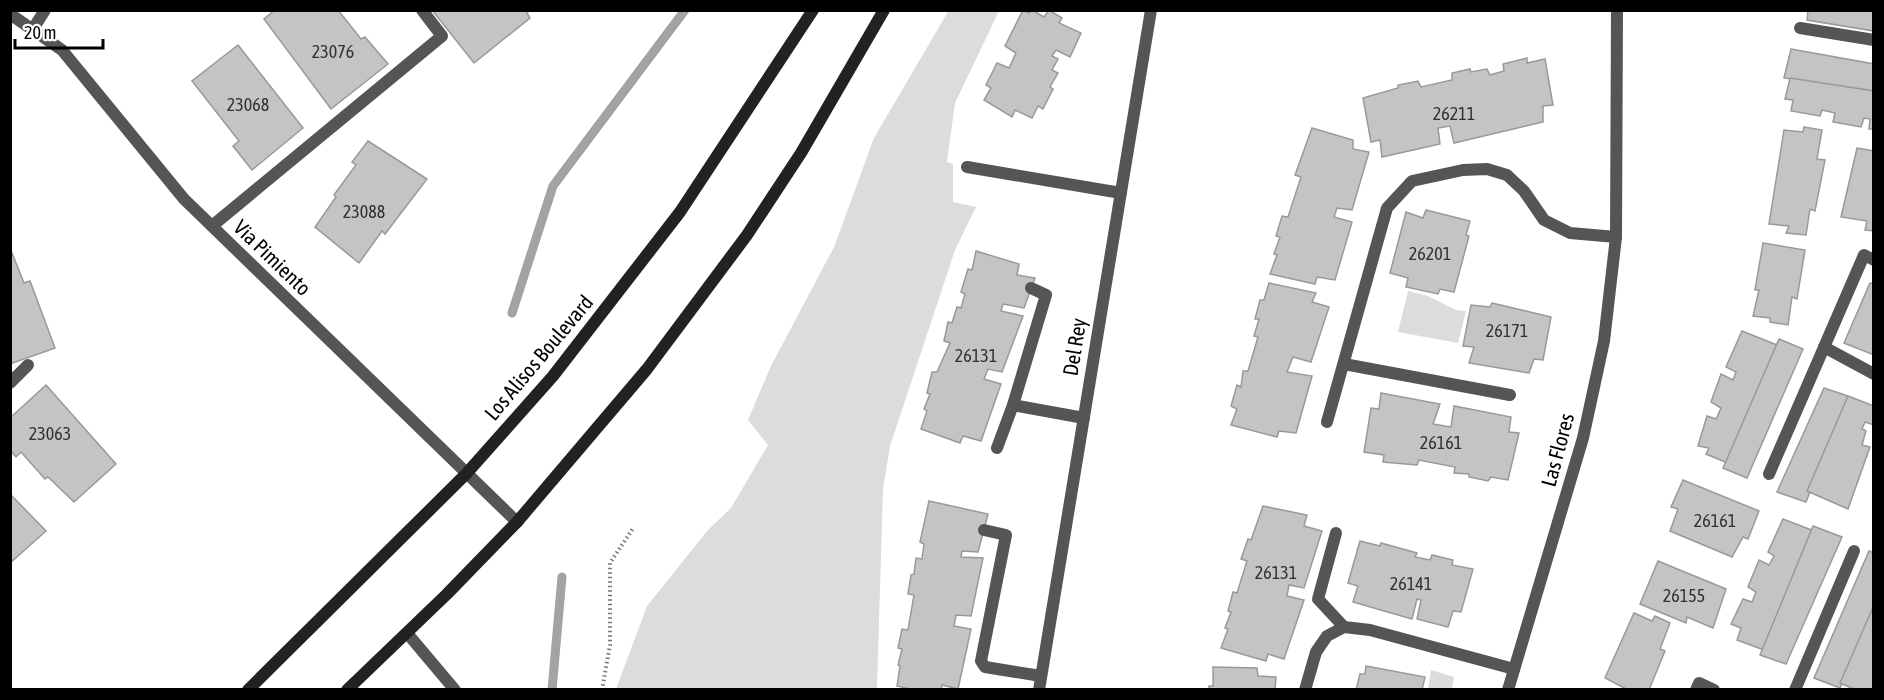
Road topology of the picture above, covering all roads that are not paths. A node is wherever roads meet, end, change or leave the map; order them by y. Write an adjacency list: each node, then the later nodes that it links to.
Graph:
1 (45, 10): 9 (street)
2 (422, 10): 13 (street)
3 (813, 10): 27 (main road, Los Alisos Boulevard)
4 (884, 10): 29 (main road)
5 (1151, 10): 12 (street, Del Rey)
6 (1617, 10): 14 (street, Las Flores)
7 (10, 15): 9 (street, Via Pimiento)
8 (1800, 28): 10 (street)
9 (33, 29): 13 (street, Via Pimiento)
10 (1874, 40)
11 (967, 167): 12 (street)
12 (1121, 193): 24 (street, Del Rey)
13 (212, 226): 27 (street, Via Pimiento)
14 (1616, 237): 18 (street); 35 (street, Las Flores)
15 (1874, 260): 17 (street)
16 (1031, 288): 23 (street)
17 (1824, 347): 20 (street); 28 (street)
18 (1344, 364): 22 (street); 25 (street)
19 (28, 365): 21 (street)
20 (1874, 374)
21 (10, 383)
22 (1510, 395)
23 (1013, 405): 24 (street); 26 (street)
24 (1083, 418): 36 (street, Del Rey)
25 (1327, 422)
26 (997, 448)
27 (466, 474): 29 (street, Via Pimiento); 37 (main road, Los Alisos Boulevard)
28 (1769, 474)
29 (517, 522): 34 (main road)
30 (984, 530): 36 (street)
31 (1336, 533): 33 (street)
32 (1854, 551): 45 (street)
33 (1344, 627): 35 (street); 41 (street)
34 (407, 633): 38 (main road); 39 (street)
35 (1514, 669): 42 (street, Las Flores)
36 (1041, 676): 40 (street, Del Rey)
37 (248, 690)
38 (347, 690)
39 (455, 690)
40 (1039, 690)
41 (1305, 690)
42 (1508, 690)
43 (1696, 690): 44 (street)
44 (1714, 690)
45 (1795, 690)

